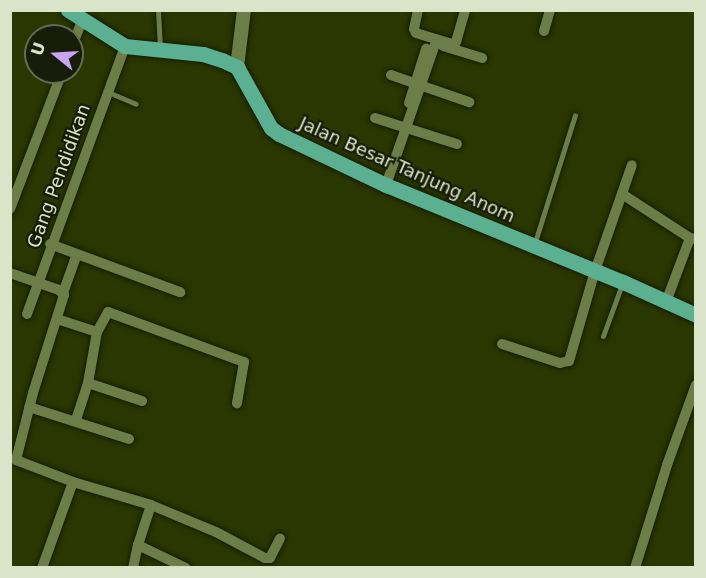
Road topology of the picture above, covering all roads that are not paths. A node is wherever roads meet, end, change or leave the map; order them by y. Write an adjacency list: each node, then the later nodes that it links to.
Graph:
1 (68, 10): 7 (main road)
2 (158, 10): 13 (lane)
3 (244, 10): 15 (street)
4 (418, 10): 5 (street)
5 (465, 10)
6 (550, 10): 9 (street)
7 (81, 21): 8 (street); 12 (main road)
8 (80, 24)
9 (544, 32)
10 (414, 38): 11 (street)
11 (432, 43): 14 (street); 18 (street)
12 (125, 46): 13 (main road); 19 (street, Gang Pendidikan)
13 (160, 50): 15 (main road)
14 (482, 58)
15 (237, 67): 27 (main road, Jalan Besar Tanjung Anom)
16 (391, 75): 18 (street)
17 (57, 84): 29 (street)
18 (418, 84): 20 (street); 24 (street)
19 (108, 92): 21 (lane); 31 (street, Gang Pendidikan)
20 (469, 102)
21 (136, 104)
22 (575, 115): 32 (lane)
23 (375, 118): 24 (street)
24 (404, 128): 25 (street); 27 (street)
25 (457, 144)
26 (632, 165): 28 (street)
27 (383, 183): 32 (main road, Jalan Besar Tanjung Anom)
28 (622, 194): 30 (street); 34 (street)
29 (10, 209)
30 (693, 239): 40 (street)
31 (50, 244): 33 (street); 37 (street, Gang Pendidikan)
32 (533, 246): 34 (main road, Jalan Besar Tanjung Anom)
33 (77, 254): 38 (street); 39 (street)
34 (595, 271): 36 (main road, Jalan Besar Tanjung Anom); 46 (street)
35 (10, 273): 37 (street)
36 (623, 282): 40 (main road, Jalan Besar Tanjung Anom); 45 (lane)
37 (38, 284): 39 (street); 41 (street, Gang Pendidikan)
38 (180, 292)
39 (63, 293): 43 (street)
40 (666, 302): 42 (main road, Jalan Besar Tanjung Anom)
41 (27, 314)
42 (696, 315)
43 (57, 319): 44 (street); 51 (street)
44 (97, 332): 47 (street); 50 (street)
45 (603, 336)
46 (502, 344)
47 (88, 383): 49 (street); 52 (street)
48 (696, 385): 61 (street)
49 (142, 401)
50 (237, 403)
51 (29, 407): 52 (street); 54 (street)
52 (76, 421): 53 (street)
53 (129, 439)
54 (73, 482): 55 (street); 58 (street)
55 (152, 505): 56 (street); 57 (street)
56 (280, 538)
57 (138, 545): 59 (street); 60 (street)
58 (42, 567)
59 (133, 567)
60 (186, 567)
61 (635, 567)

